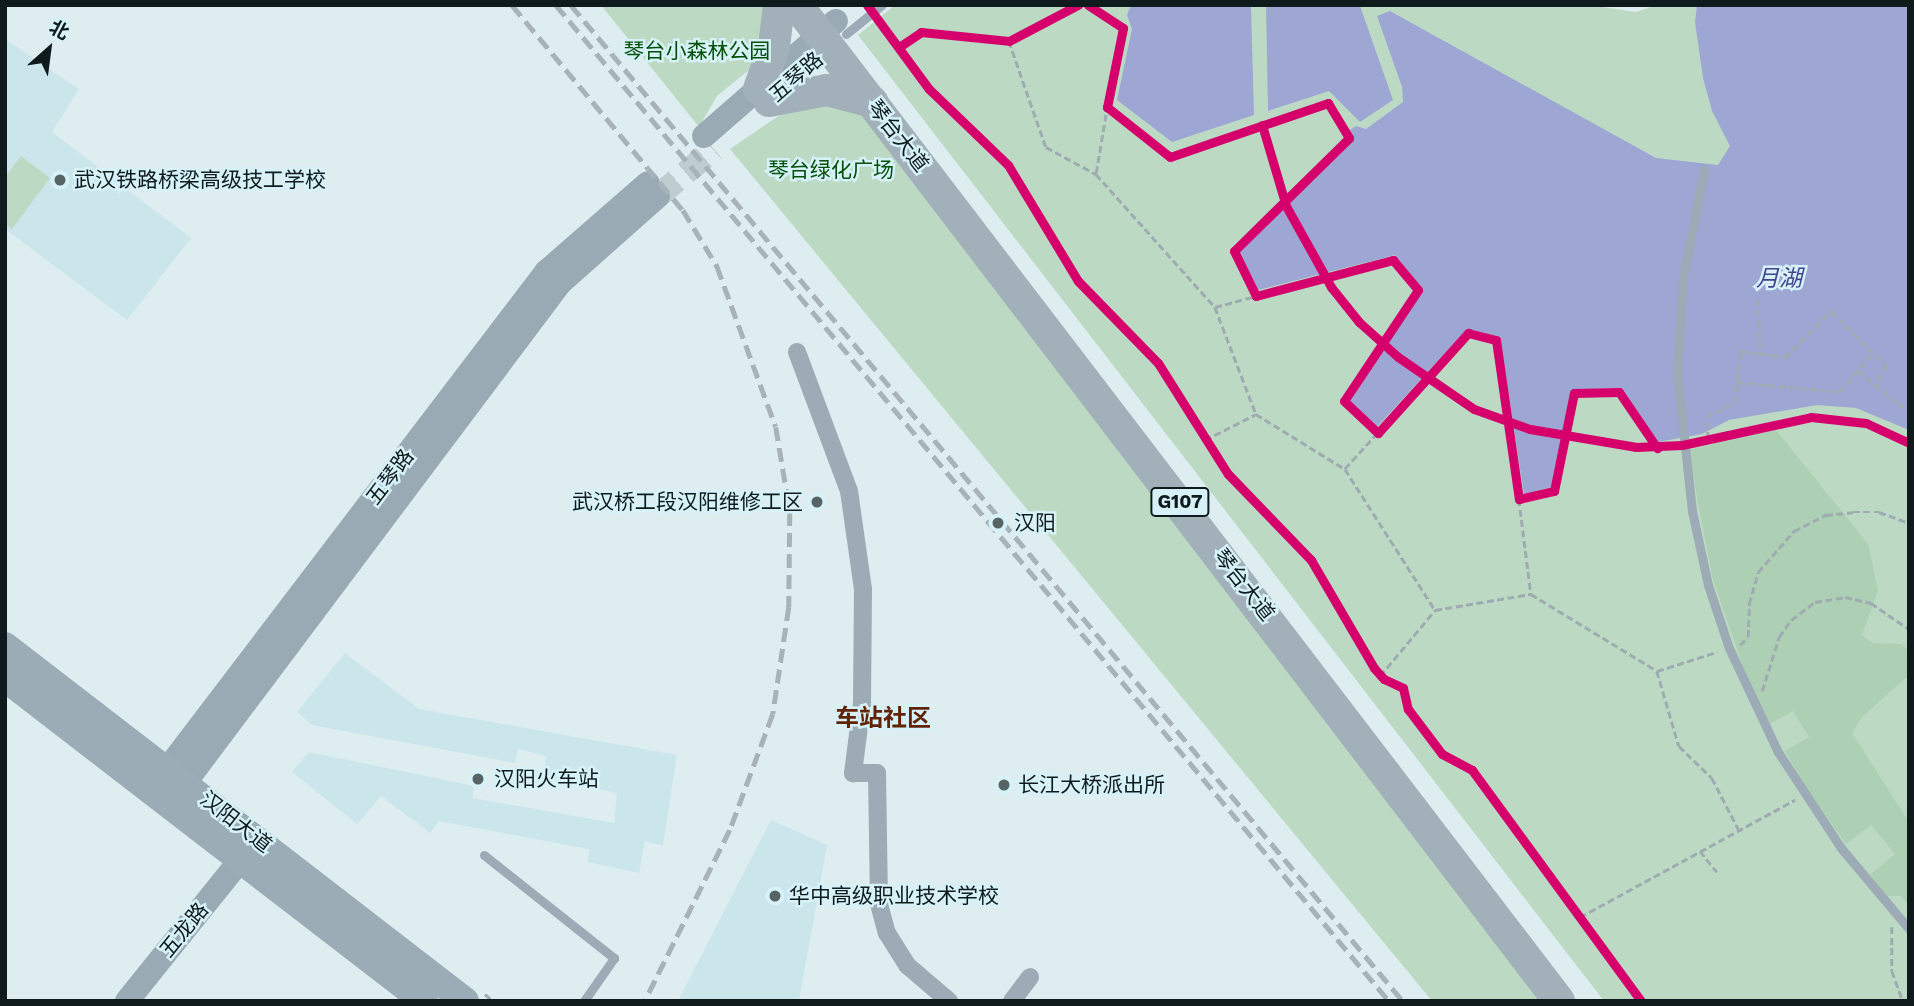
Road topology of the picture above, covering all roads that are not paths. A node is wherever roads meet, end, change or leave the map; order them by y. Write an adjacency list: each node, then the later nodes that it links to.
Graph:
1 (779, 5): 5 (highway)
2 (797, 5): 4 (highway, 琴台大道 / G107)
3 (882, 5): 4 (lane)
4 (831, 28): 5 (main road, 五琴路); 6 (highway, 琴台大道 / G107); 25 (highway, 琴台大道 / G107)
5 (764, 95): 6 (highway); 7 (main road, 五琴路)
6 (873, 102): 24 (highway, 琴台大道 / G107)
7 (709, 142)
8 (1704, 170): 16 (lane)
9 (653, 189): 13 (main road, 五琴路)
10 (797, 352): 22 (street)
11 (5, 646): 13 (main road, 汉阳大道)
12 (5, 678): 13 (main road, 汉阳大道)
13 (169, 786): 15 (main road, 汉阳大道); 20 (main road, 汉阳大道)
14 (484, 855): 21 (lane)
15 (241, 859): 18 (main road, 汉阳大道); 19 (main road, 五龙路)
16 (1909, 929)
17 (1030, 977): 23 (street)
18 (421, 1000)
19 (127, 1001)
20 (465, 1001)
21 (584, 1001)
22 (949, 1001)
23 (1012, 1001)
24 (1559, 1001)
25 (1583, 1001)

